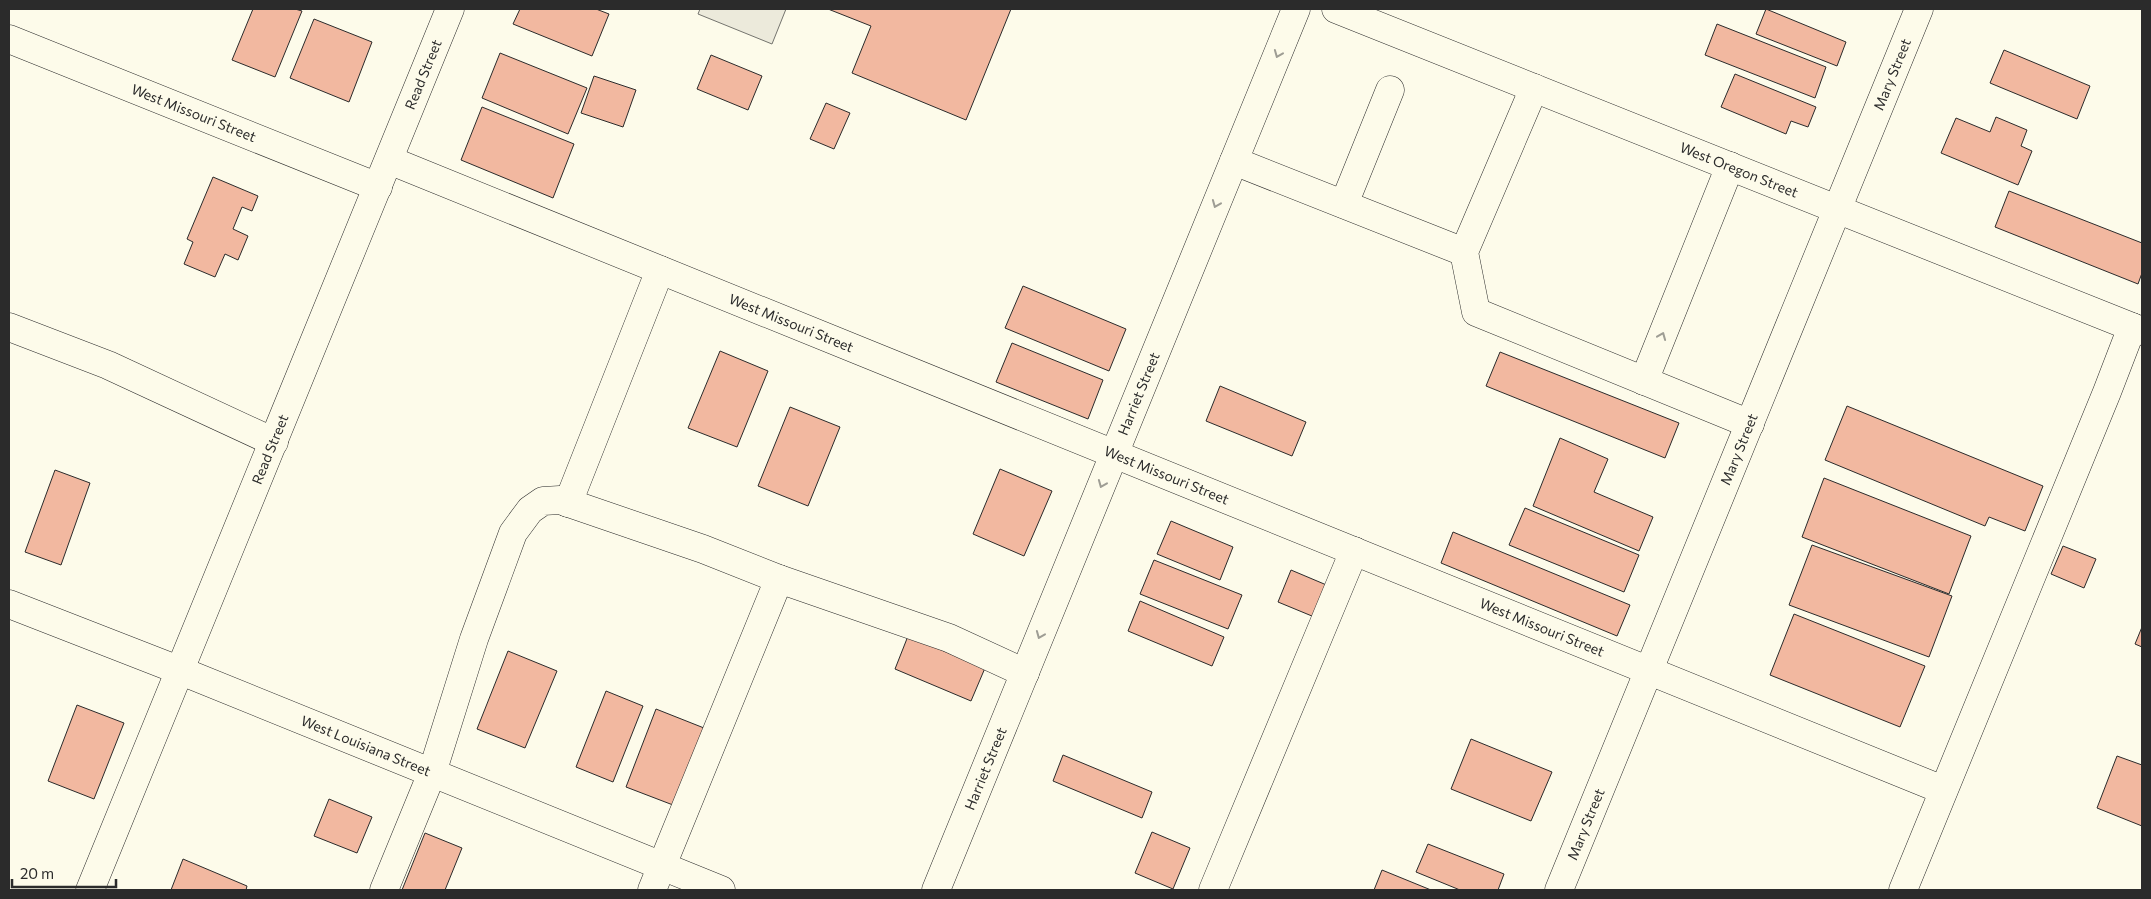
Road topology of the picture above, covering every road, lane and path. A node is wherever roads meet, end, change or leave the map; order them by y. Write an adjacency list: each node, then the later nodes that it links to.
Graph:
1 (450, 9): 8 (street, Read Street)
2 (1296, 9): 9 (street, Harriet Street, one-way to 9)
3 (1336, 9): 6 (street, West Oregon Street)
4 (1919, 9): 13 (street, Mary Street)
5 (9, 39): 11 (street, West Missouri Street)
6 (1534, 88): 10 (street, West Oregon Street); 14 (street)
7 (1390, 90): 12 (street)
8 (389, 160): 11 (street, Read Street); 15 (street, West Missouri Street)
9 (1234, 161): 12 (street); 21 (street, Harriet Street, one-way to 21)
10 (1730, 166): 13 (street, West Oregon Street); 18 (street, one-way to 10)
11 (378, 187): 20 (street, Read Street)
12 (1344, 204): 14 (street)
13 (1838, 209): 17 (street, West Oregon Street); 19 (street, Mary Street)
14 (1464, 252): 18 (street)
15 (660, 270): 21 (street, West Missouri Street); 22 (street)
16 (9, 327): 20 (street)
17 (2137, 329): 30 (street)
18 (1644, 381): 19 (street)
19 (1750, 424): 26 (street, Mary Street)
20 (274, 442): 27 (street, Read Street)
21 (1114, 454): 23 (street, West Missouri Street); 28 (street, Harriet Street, one-way to 28)
22 (568, 503): 24 (street); 29 (street)
23 (1354, 551): 26 (street, West Missouri Street); 36 (street)
24 (779, 580): 28 (street); 31 (street)
25 (9, 604): 27 (street, West Louisiana Street)
26 (1649, 670): 30 (street, West Missouri Street); 37 (street, Mary Street)
27 (181, 671): 29 (street, West Louisiana Street); 32 (street, Read Street)
28 (1025, 673): 35 (street, Harriet Street)
29 (432, 773): 31 (street, West Louisiana Street); 33 (street)
30 (1943, 790): 38 (street)
31 (657, 878): 34 (street, West Louisiana Street)
32 (90, 890)
33 (384, 890)
34 (721, 890)
35 (936, 890)
36 (1213, 890)
37 (1560, 890)
38 (1903, 890)

